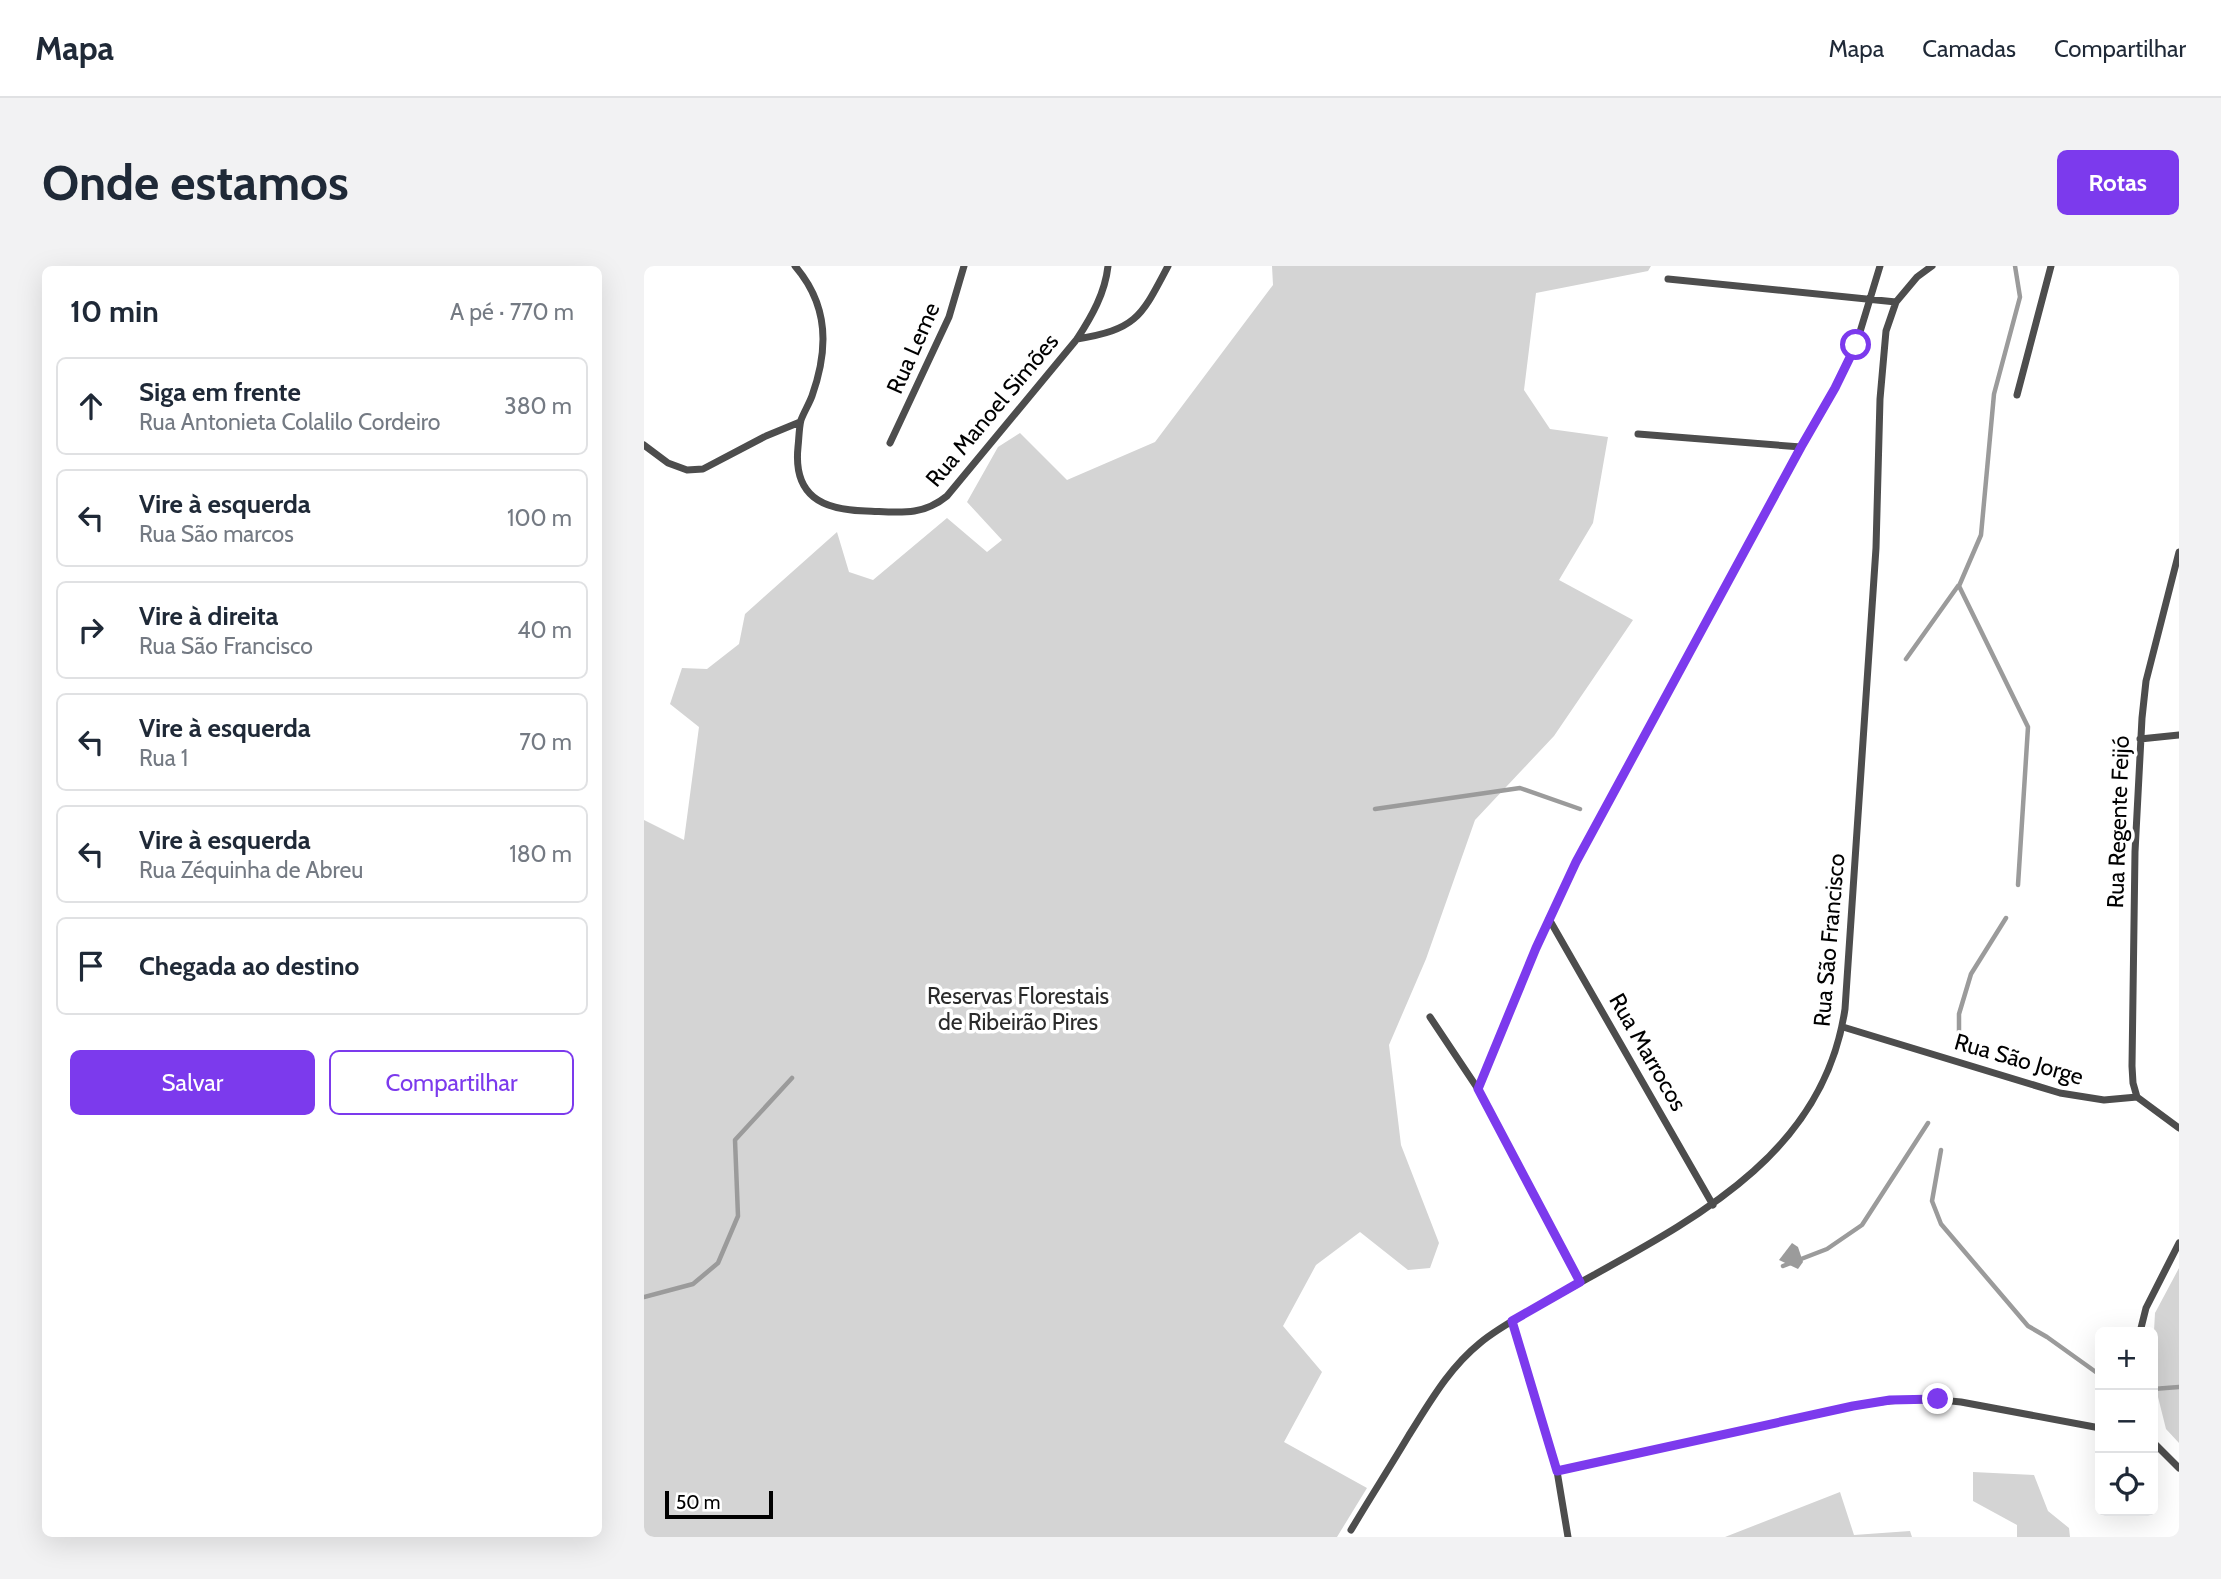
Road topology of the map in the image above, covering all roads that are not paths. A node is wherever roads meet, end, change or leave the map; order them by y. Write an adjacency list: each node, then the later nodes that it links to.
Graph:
1 (795, 266): 13 (street, Rua Manoel Simões)
2 (964, 266): 15 (street, Rua Leme)
3 (1108, 266): 11 (street, Rua Manoel Simões)
4 (1168, 266): 11 (street)
5 (1880, 266): 9 (street)
6 (1932, 266): 10 (street)
7 (2051, 266): 12 (street)
8 (1668, 279): 9 (street)
9 (1870, 298): 10 (street); 17 (street)
10 (1896, 302): 23 (street, Rua São Francisco)
11 (1077, 339): 13 (street, Rua Manoel Simões)
12 (2017, 395)
13 (800, 422): 16 (street)
14 (1638, 434): 17 (street)
15 (890, 443)
16 (644, 446)
17 (1801, 447): 21 (street)
18 (2179, 552): 20 (street, Rua Regente Feijó)
19 (2179, 735): 20 (street)
20 (2140, 739): 25 (street, Rua Regente Feijó)
21 (1549, 919): 24 (street); 27 (street, Rua Marrocos)
22 (1430, 1017): 24 (street)
23 (1843, 1027): 25 (street, Rua São Jorge); 27 (street, Rua São Francisco)
24 (1478, 1089): 29 (street)
25 (2137, 1097): 26 (street)
26 (2179, 1128)
27 (1713, 1205): 29 (street, Rua São Francisco)
28 (2179, 1243): 31 (street)
29 (1580, 1282): 30 (street, Rua São Francisco)
30 (1512, 1321): 35 (street); 36 (street, Rua São Francisco)
31 (2141, 1327)
32 (2095, 1427): 35 (street)
33 (2158, 1447): 34 (street)
34 (2179, 1468)
35 (1557, 1471): 37 (street)
36 (1351, 1530)
37 (1568, 1537)

